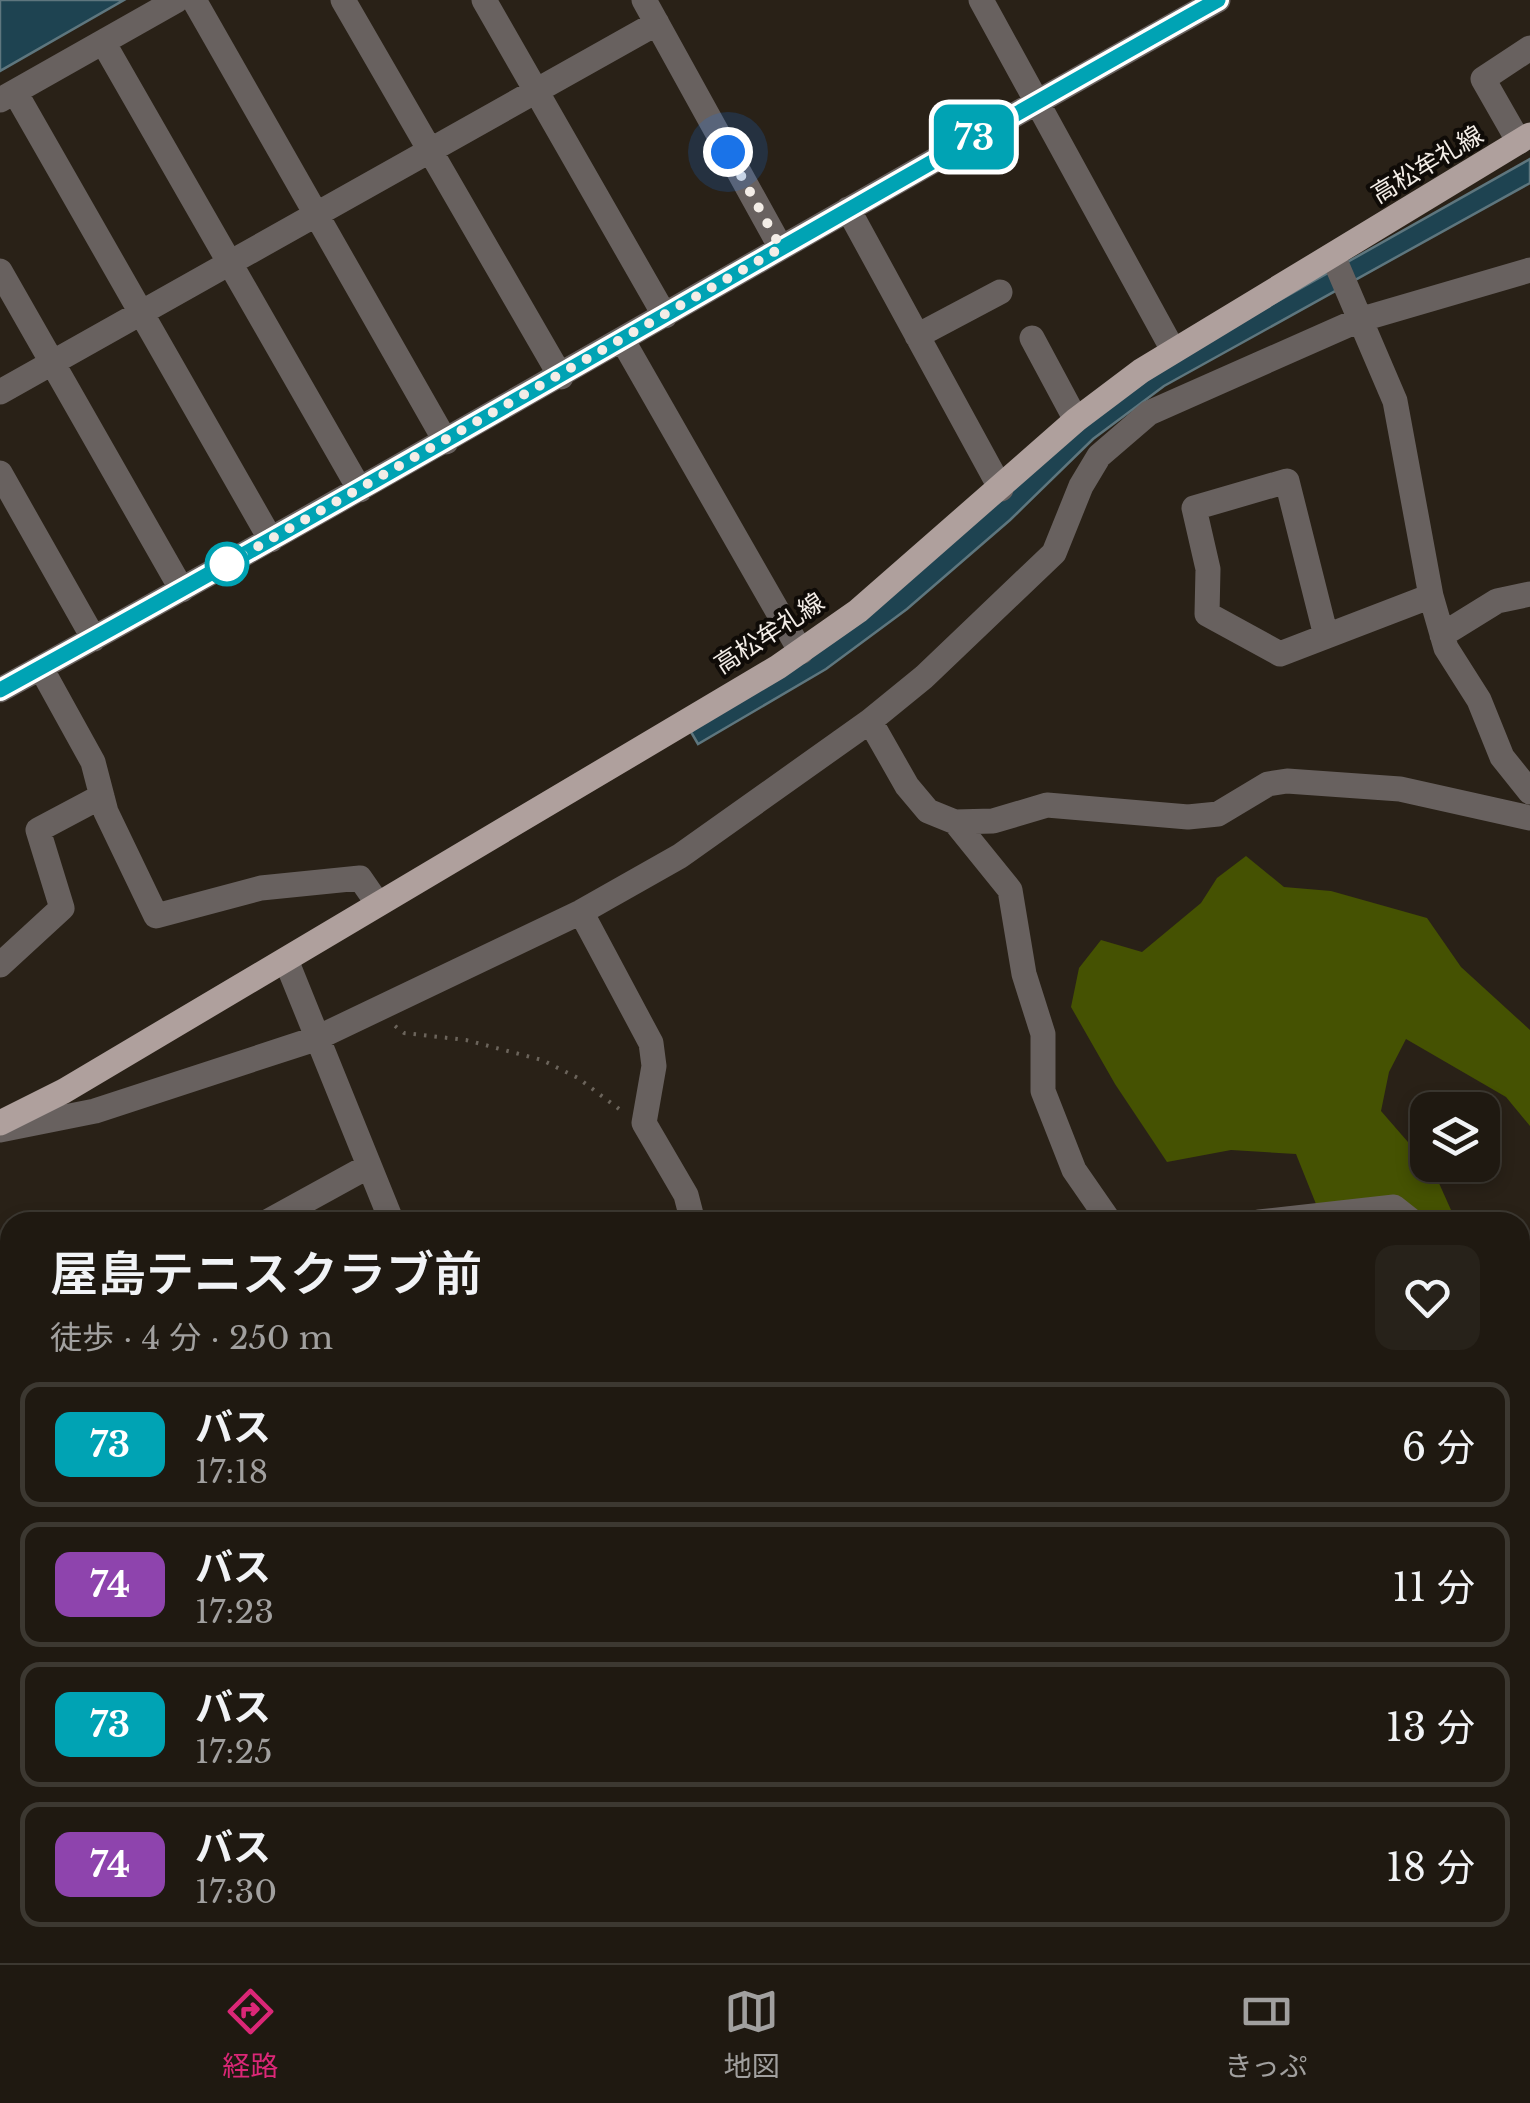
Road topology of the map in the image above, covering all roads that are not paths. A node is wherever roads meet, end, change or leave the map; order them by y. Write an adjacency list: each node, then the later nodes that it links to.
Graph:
1 (177, 0): 9 (street)
2 (194, 0): 17 (street)
3 (342, 0): 15 (street)
4 (484, 0): 11 (street)
5 (644, 0): 8 (street)
6 (981, 0): 13 (street)
7 (1218, 0): 13 (street)
8 (657, 23): 11 (street); 18 (street)
9 (102, 42): 12 (street); 20 (street)
10 (1530, 48): 14 (street)
11 (535, 88): 15 (street); 25 (street)
12 (8, 96): 24 (street)
13 (1037, 101): 16 (street); 30 (street)
14 (1524, 138): 19 (main road, 高松牟礼線)
15 (428, 149): 17 (street); 32 (street)
16 (848, 208): 18 (street); 27 (street)
17 (316, 215): 20 (street); 35 (street)
18 (781, 248): 25 (street)
19 (1333, 256): 26 (street); 30 (main road, 高松牟礼線)
20 (230, 263): 24 (street); 37 (street)
21 (1530, 270): 26 (street)
22 (0, 271): 31 (street)
23 (1000, 292): 27 (street)
24 (141, 313): 31 (street); 39 (street)
25 (665, 316): 29 (street)
26 (1359, 320): 42 (street); 49 (street)
27 (917, 336): 38 (street)
28 (1032, 338): 34 (street)
29 (623, 341): 32 (street); 46 (street)
30 (1172, 350): 34 (main road, 高松牟礼線)
31 (52, 363): 33 (street); 40 (street)
32 (561, 378): 35 (street)
33 (0, 392)
34 (1076, 420): 38 (main road, 高松牟礼線)
35 (446, 442): 37 (street)
36 (0, 473): 45 (street)
37 (360, 490): 39 (street)
38 (1001, 490): 46 (main road, 高松牟礼線)
39 (271, 540): 40 (street)
40 (182, 590): 45 (street)
41 (1530, 594): 43 (street)
42 (1431, 596): 43 (street); 44 (street)
43 (1442, 635): 50 (street)
44 (1326, 636): 44 (street)
45 (94, 639): 47 (street)
46 (800, 652): 54 (main road, 高松牟礼線)
47 (41, 668): 48 (street); 51 (street)
48 (1, 687)
49 (870, 721): 53 (street); 55 (street)
50 (1530, 792)
51 (102, 796): 54 (street); 57 (street)
52 (1530, 818): 53 (street)
53 (956, 822): 64 (street)
54 (378, 904): 56 (main road, 高松牟礼線)
55 (581, 912): 58 (street); 63 (street)
56 (286, 960): 58 (street); 59 (main road, 高松牟礼線)
57 (0, 965)
58 (315, 1038): 59 (street); 60 (street)
59 (0, 1126)
60 (367, 1166): 61 (street); 62 (street)
61 (285, 1212)
62 (388, 1212)
63 (690, 1212)
64 (1103, 1212)
65 (1355, 1212): 66 (street)
66 (1399, 1212)

